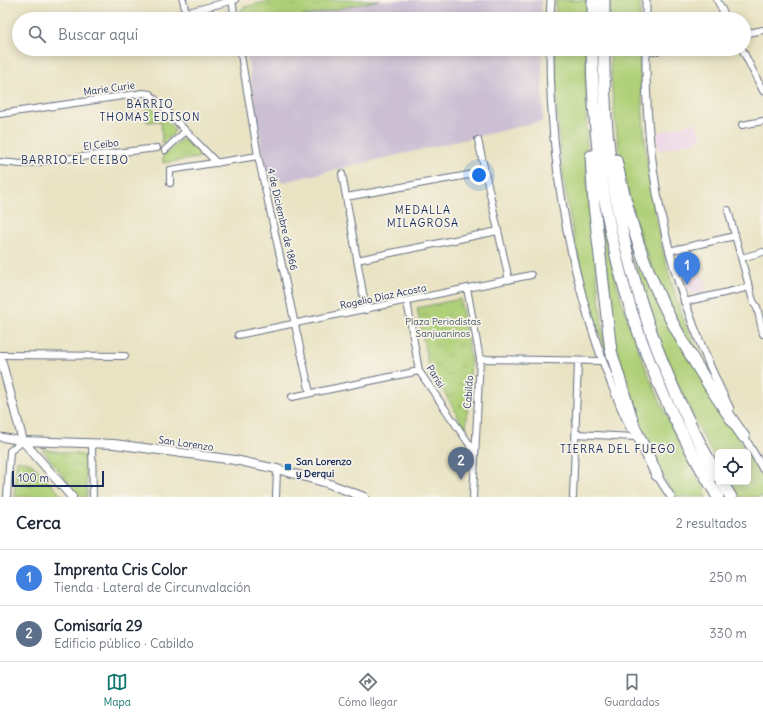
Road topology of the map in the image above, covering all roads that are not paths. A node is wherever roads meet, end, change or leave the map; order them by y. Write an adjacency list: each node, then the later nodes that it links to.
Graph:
1 (183, 0): 8 (street)
2 (233, 0): 9 (street); 10 (street)
3 (551, 0): 11 (street)
4 (593, 0): 12 (highway)
5 (604, 0): 13 (highway)
6 (646, 0): 14 (street)
7 (717, 0): 15 (street)
8 (186, 12)
9 (190, 12)
10 (234, 12)
11 (550, 12)
12 (593, 12)
13 (604, 12)
14 (646, 12)
15 (723, 12)
16 (763, 30): 17 (street)
17 (751, 33)
18 (241, 56): 34 (street, 4 de Diciembre de 1866)
19 (550, 56): 62 (street)
20 (592, 56): 25 (highway)
21 (604, 56): 24 (highway)
22 (646, 56): 44 (street)
23 (746, 56): 26 (street)
24 (604, 68): 70 (highway); 76 (highway)
25 (592, 78): 77 (highway); 79 (highway)
26 (763, 91)
27 (0, 114): 30 (street, Marie Curie)
28 (763, 121): 29 (street)
29 (742, 125)
30 (186, 131): 33 (street); 36 (street, Marie Curie)
31 (478, 140): 37 (street)
32 (157, 148): 35 (street, El Ceibo)
33 (165, 150)
34 (258, 156): 36 (street); 56 (street, 4 de Diciembre de 1866)
35 (0, 162)
36 (217, 163): 39 (street)
37 (485, 172): 40 (street); 42 (street)
38 (342, 174): 40 (street)
39 (170, 183)
40 (346, 197): 47 (street)
41 (728, 210): 43 (street)
42 (498, 232): 47 (street); 49 (street)
43 (735, 236): 44 (street); 46 (street)
44 (669, 252): 53 (street)
45 (763, 252): 46 (street)
46 (741, 258): 50 (street)
47 (357, 260): 55 (street)
48 (531, 275): 49 (street, Rogelio Díaz Acosta)
49 (509, 280): 51 (street, Rogelio Díaz Acosta)
50 (750, 287): 53 (street); 54 (street)
51 (467, 288): 52 (street, Rogelio Díaz Acosta); 61 (street, Cabildo)
52 (406, 301): 55 (street, Rogelio Díaz Acosta); 64 (street, Parisi)
53 (684, 302): 70 (street)
54 (760, 306): 57 (street)
55 (366, 310): 56 (street, Rogelio Díaz Acosta)
56 (296, 324): 58 (street, Rogelio Díaz Acosta); 65 (street, 4 de Diciembre de 1866)
57 (763, 334)
58 (238, 335)
59 (0, 355): 60 (street); 71 (main road)
60 (125, 356)
61 (480, 359): 63 (street); 73 (street, Cabildo)
62 (603, 361): 63 (street); 68 (street)
63 (578, 362): 67 (street)
64 (419, 371): 65 (street); 73 (street, Parisi)
65 (310, 393): 66 (street)
66 (292, 397)
67 (576, 434): 68 (street); 86 (street)
68 (634, 436): 77 (street)
69 (0, 437): 71 (street, San Lorenzo)
70 (744, 437): 75 (street)
71 (23, 441): 72 (main road, San Lorenzo); 80 (street); 81 (main road)
72 (92, 444): 74 (main road, San Lorenzo); 82 (street)
73 (474, 451): 85 (street, Cabildo)
74 (277, 469): 83 (street); 84 (main road, San Lorenzo)
75 (763, 469)
76 (715, 470)
77 (657, 475): 78 (street)
78 (663, 486): 87 (street); 88 (street)
79 (715, 493)
80 (6, 497)
81 (72, 497)
82 (93, 497)
83 (276, 497)
84 (364, 497)
85 (473, 497)
86 (574, 497)
87 (664, 497)
88 (670, 497)

